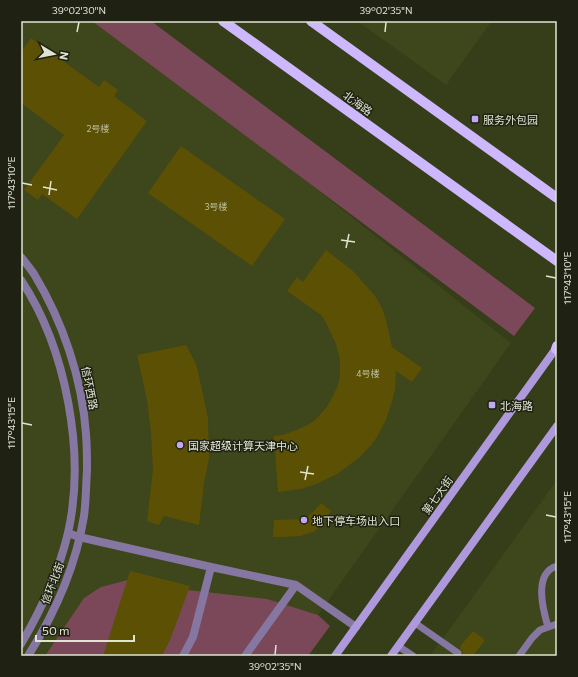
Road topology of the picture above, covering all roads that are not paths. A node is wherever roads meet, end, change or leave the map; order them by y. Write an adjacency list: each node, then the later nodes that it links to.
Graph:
1 (223, 21): 5 (main road, 北海路)
2 (311, 21): 3 (main road)
3 (557, 198)
4 (21, 256): 11 (street, 信环西路)
5 (553, 258): 6 (main road, 北海路)
6 (557, 264)
7 (21, 280): 10 (street)
8 (557, 348): 17 (main road, 第七大街)
9 (557, 426): 15 (main road)
10 (68, 533): 11 (street); 19 (street, 信环北街)
11 (79, 537): 13 (street); 22 (street, 信环北街)
12 (557, 566): 18 (lane)
13 (211, 568): 14 (street); 23 (street)
14 (296, 584): 17 (street); 24 (street)
15 (415, 623): 20 (main road); 21 (lane)
16 (557, 624): 18 (lane)
17 (356, 627): 25 (main road, 第七大街)
18 (548, 627): 28 (lane)
19 (21, 644)
20 (398, 646): 26 (main road); 27 (lane)
21 (458, 653)
22 (28, 656)
23 (184, 656)
24 (245, 656)
25 (335, 656)
26 (391, 656)
27 (413, 656)
28 (519, 656)

